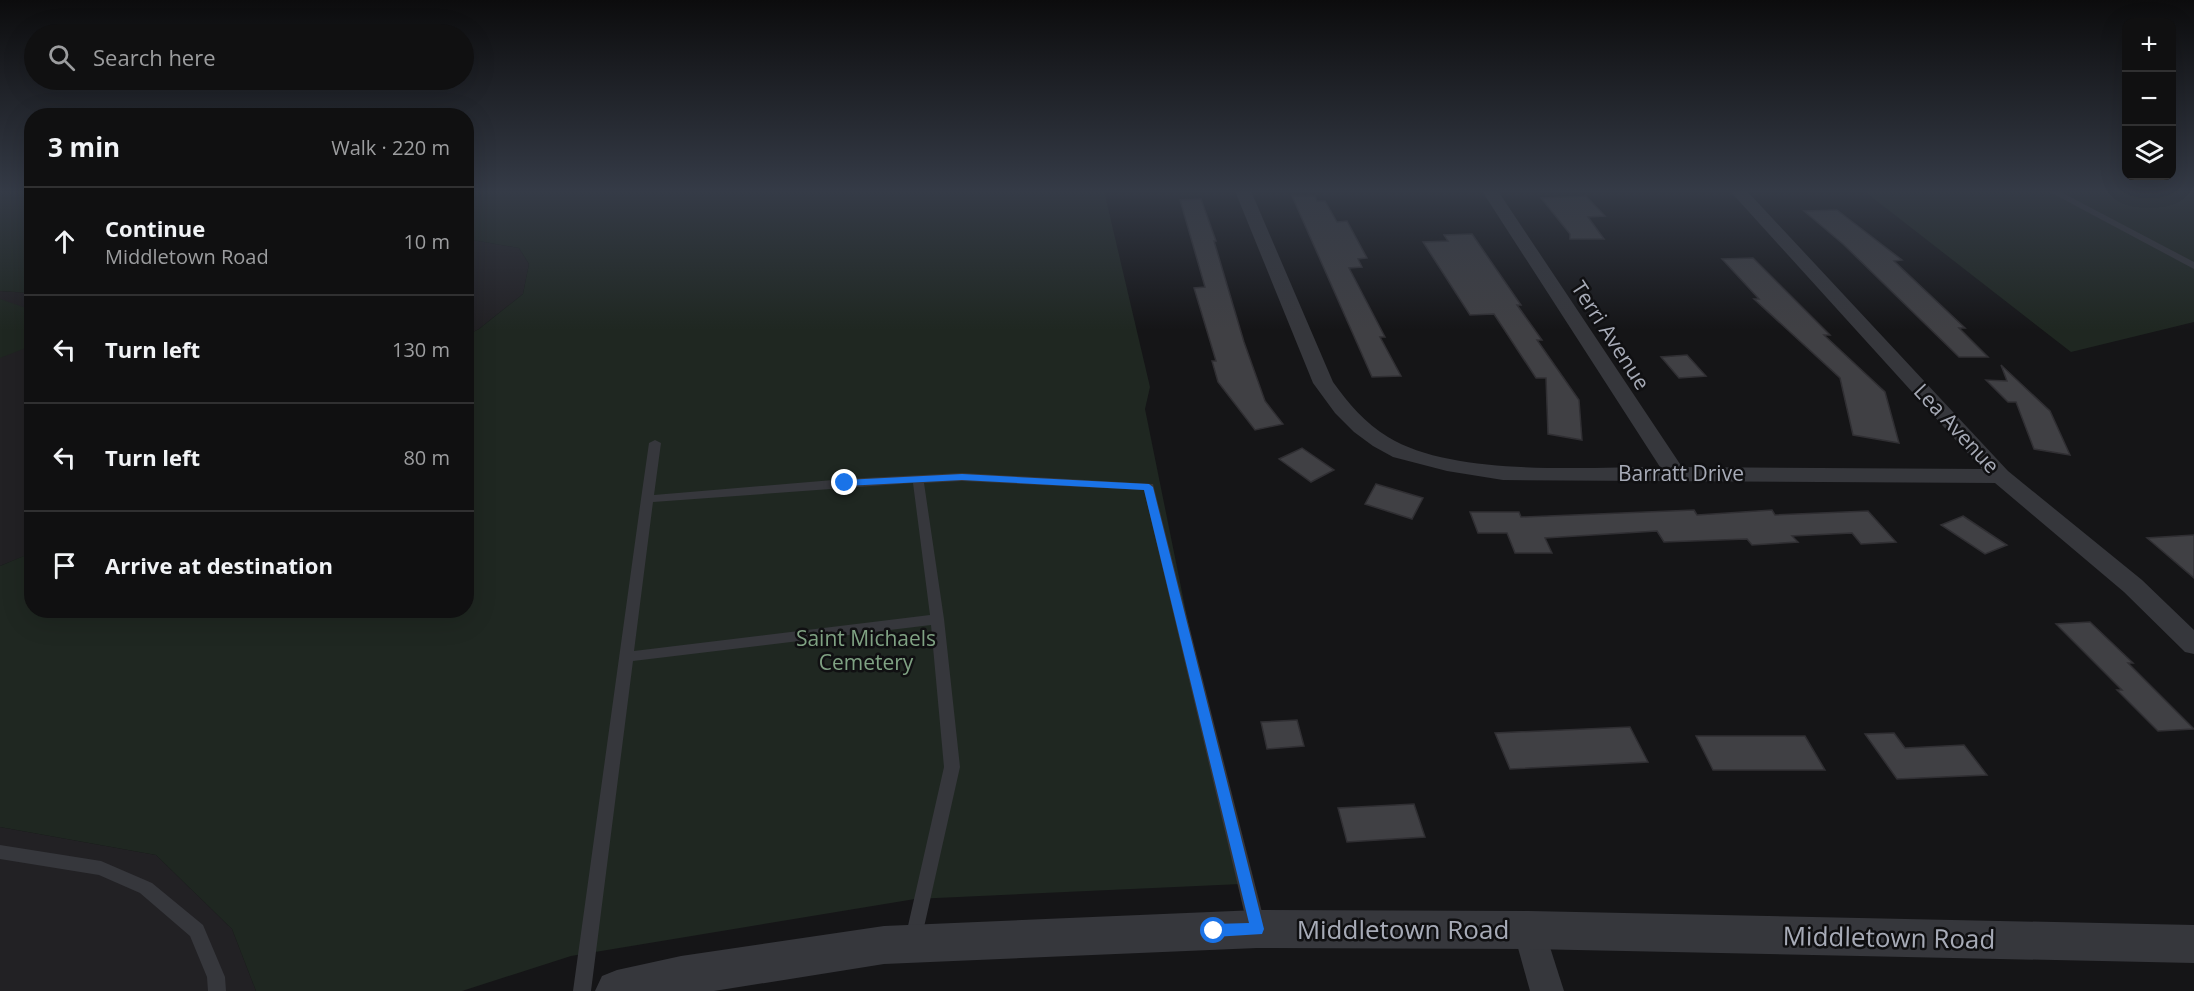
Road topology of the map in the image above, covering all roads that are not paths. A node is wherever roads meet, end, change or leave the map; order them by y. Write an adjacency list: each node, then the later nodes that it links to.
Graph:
1 (1262, 237): 7 (street, Barratt Drive)
2 (1520, 237): 7 (street, Terri Avenue)
3 (1781, 237): 8 (street, Lea Avenue)
4 (2140, 237): 5 (lane)
5 (2194, 266)
6 (655, 443): 10 (lane)
7 (1675, 473): 8 (street, Barratt Drive)
8 (2000, 476): 12 (street, Lea Avenue)
9 (918, 479): 10 (lane); 11 (lane); 15 (lane)
10 (647, 499): 13 (lane)
11 (937, 619): 13 (lane); 17 (lane)
12 (2194, 645)
13 (627, 657): 20 (lane)
14 (0, 852): 19 (lane)
15 (1257, 929): 16 (street, Middletown Road); 17 (street, Middletown Road)
16 (1529, 930): 18 (street, Middletown Road); 22 (street)
17 (913, 944): 21 (street, Middletown Road)
18 (2194, 944)
19 (217, 991)
20 (582, 991)
21 (617, 991)
22 (1547, 991)

